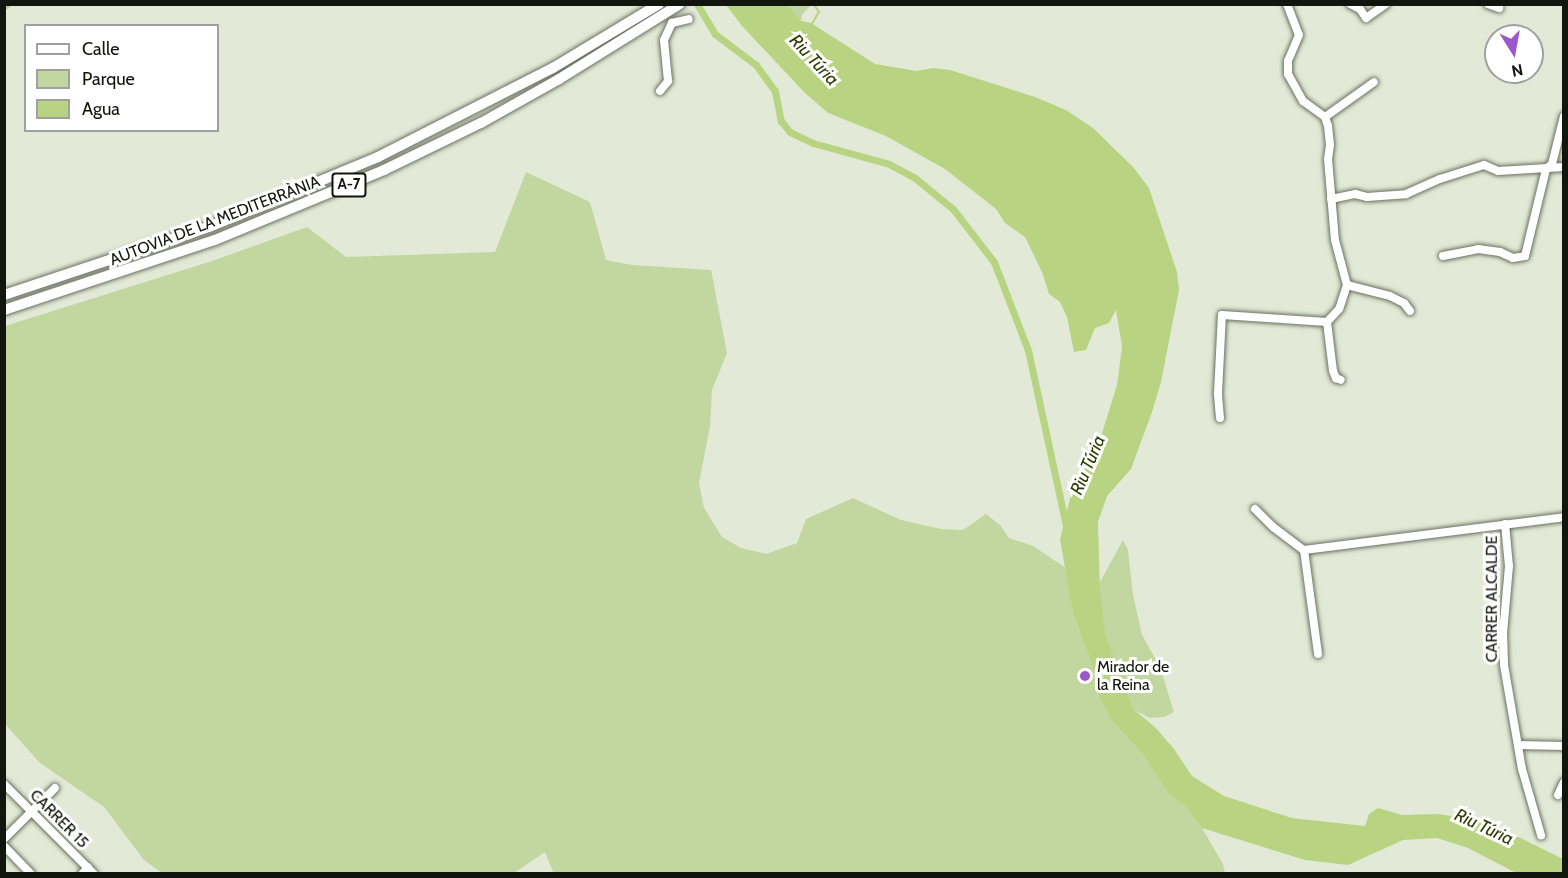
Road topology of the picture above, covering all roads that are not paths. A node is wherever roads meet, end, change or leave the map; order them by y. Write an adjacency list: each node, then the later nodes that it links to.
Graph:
1 (659, 4): 9 (highway, AUTOVIA DE LA MEDITERRÀNIA / A-7)
2 (680, 4): 9 (highway, AUTOVIA DE LA MEDITERRÀNIA / A-7)
3 (1287, 4): 13 (street)
4 (1350, 4): 5 (street)
5 (1386, 4)
6 (1488, 4): 7 (street)
7 (1499, 8)
8 (689, 19): 11 (street)
9 (640, 23): 19 (highway, AUTOVIA DE LA MEDITERRÀNIA / A-7); 20 (highway, AUTOVIA DE LA MEDITERRÀNIA / A-7)
10 (1374, 82): 13 (street)
11 (660, 90)
12 (1563, 116): 15 (street)
13 (1325, 117): 16 (street)
14 (1563, 167): 15 (street)
15 (1546, 169): 16 (street); 17 (street)
16 (1331, 199): 18 (street)
17 (1443, 256)
18 (1347, 285): 21 (street); 22 (street)
19 (4, 295)
20 (4, 310)
21 (1410, 311)
22 (1327, 322): 23 (street); 24 (street)
23 (1341, 380)
24 (1220, 418)
25 (1255, 509): 28 (street)
26 (1563, 517): 27 (street)
27 (1505, 524): 28 (street); 30 (street, CARRER ALCALDE)
28 (1304, 550): 29 (street)
29 (1318, 654)
30 (1518, 744): 31 (street); 37 (street, CARRER ALCALDE)
31 (1563, 746)
32 (1563, 782): 35 (street)
33 (4, 784): 36 (street, CARRER 15)
34 (56, 788): 36 (street)
35 (1558, 795)
36 (32, 811): 38 (street); 40 (street, CARRER 15)
37 (1541, 835)
38 (4, 839)
39 (4, 846): 41 (street)
40 (88, 867): 42 (street); 43 (street, CARRER 15)
41 (31, 873)
42 (82, 873)
43 (94, 873)

